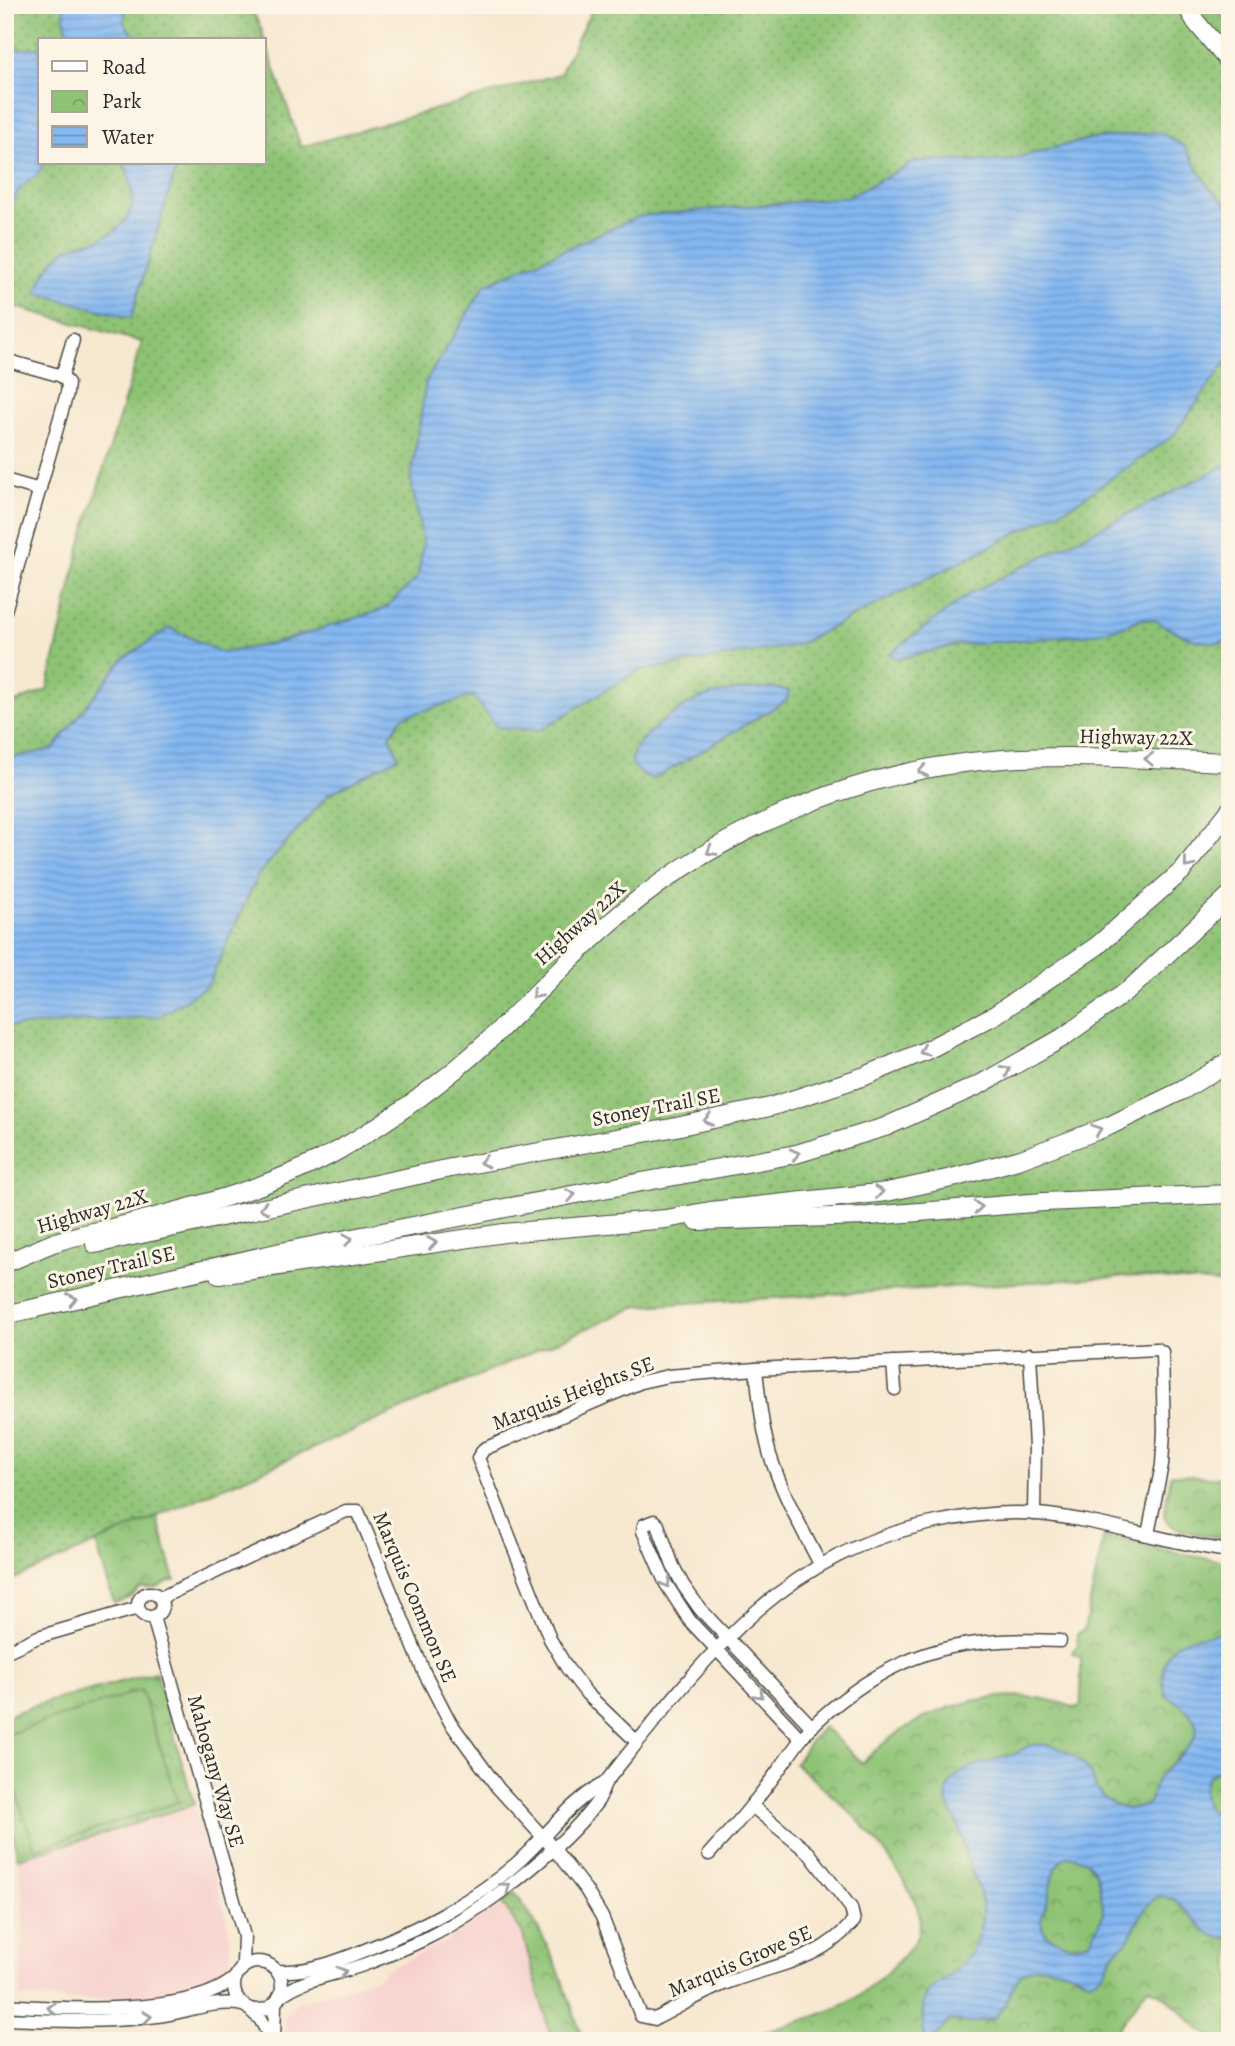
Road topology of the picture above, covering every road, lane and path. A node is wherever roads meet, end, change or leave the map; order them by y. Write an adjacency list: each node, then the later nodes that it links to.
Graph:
1 (1186, 5): 2 (highway)
2 (1230, 63)
3 (73, 340): 5 (street)
4 (5, 360): 5 (street)
5 (62, 376): 7 (street)
6 (5, 480): 7 (street)
7 (40, 490): 8 (street)
8 (5, 611)
9 (1224, 762): 15 (highway, Highway 22X, one-way to 15)
10 (1230, 810): 15 (highway, Stoney Trail SE, one-way to 15)
11 (1230, 895): 16 (highway, Stoney Trail SE, one-way to 11)
12 (1230, 1061): 14 (highway, one-way to 12)
13 (1230, 1194): 14 (highway, one-way to 13)
14 (666, 1219): 16 (highway, one-way to 14)
15 (7, 1263)
16 (170, 1276): 17 (highway, Stoney Trail SE, one-way to 16)
17 (5, 1315)
18 (1030, 1354): 19 (street, Marquis Heights SE); 22 (street); 23 (street, Marquis Heights SE)
19 (893, 1362): 20 (street, Marquis Heights SE); 21 (street)
20 (756, 1369): 25 (street); 35 (street, Marquis Heights SE)
21 (895, 1390)
22 (1034, 1514): 23 (street); 25 (street)
23 (1148, 1534): 24 (street)
24 (1230, 1551)
25 (820, 1564): 29 (street)
26 (160, 1598): 27 (street); 28 (street); 38 (street, Marquis Common SE)
27 (138, 1608): 28 (street); 32 (street)
28 (152, 1617): 41 (street, Mahogany Way SE)
29 (727, 1637): 31 (street); 31 (street, one-way to 31); 33 (street)
30 (1060, 1641): 33 (street)
31 (717, 1649): 34 (street, one-way to 34); 35 (street)
32 (5, 1652)
33 (812, 1727): 34 (street)
34 (801, 1739): 37 (street)
35 (638, 1742): 36 (street)
36 (605, 1783): 38 (street); 39 (street)
37 (751, 1806): 39 (street, Marquis Grove SE); 40 (street)
38 (544, 1837): 39 (street, Marquis Grove SE); 43 (street)
39 (554, 1849): 45 (street, one-way to 39)
40 (709, 1854)
41 (243, 1936): 42 (street, Mahogany Way SE); 44 (street, Mahogany Way SE)
42 (263, 1963): 43 (street); 44 (street)
43 (277, 1971): 45 (street)
44 (238, 1973): 46 (street, one-way to 46); 47 (street)
45 (277, 2000): 47 (street); 49 (street)
46 (5, 2005)
47 (246, 2006): 48 (street, one-way to 47); 49 (street)
48 (5, 2019)
49 (273, 2041)

